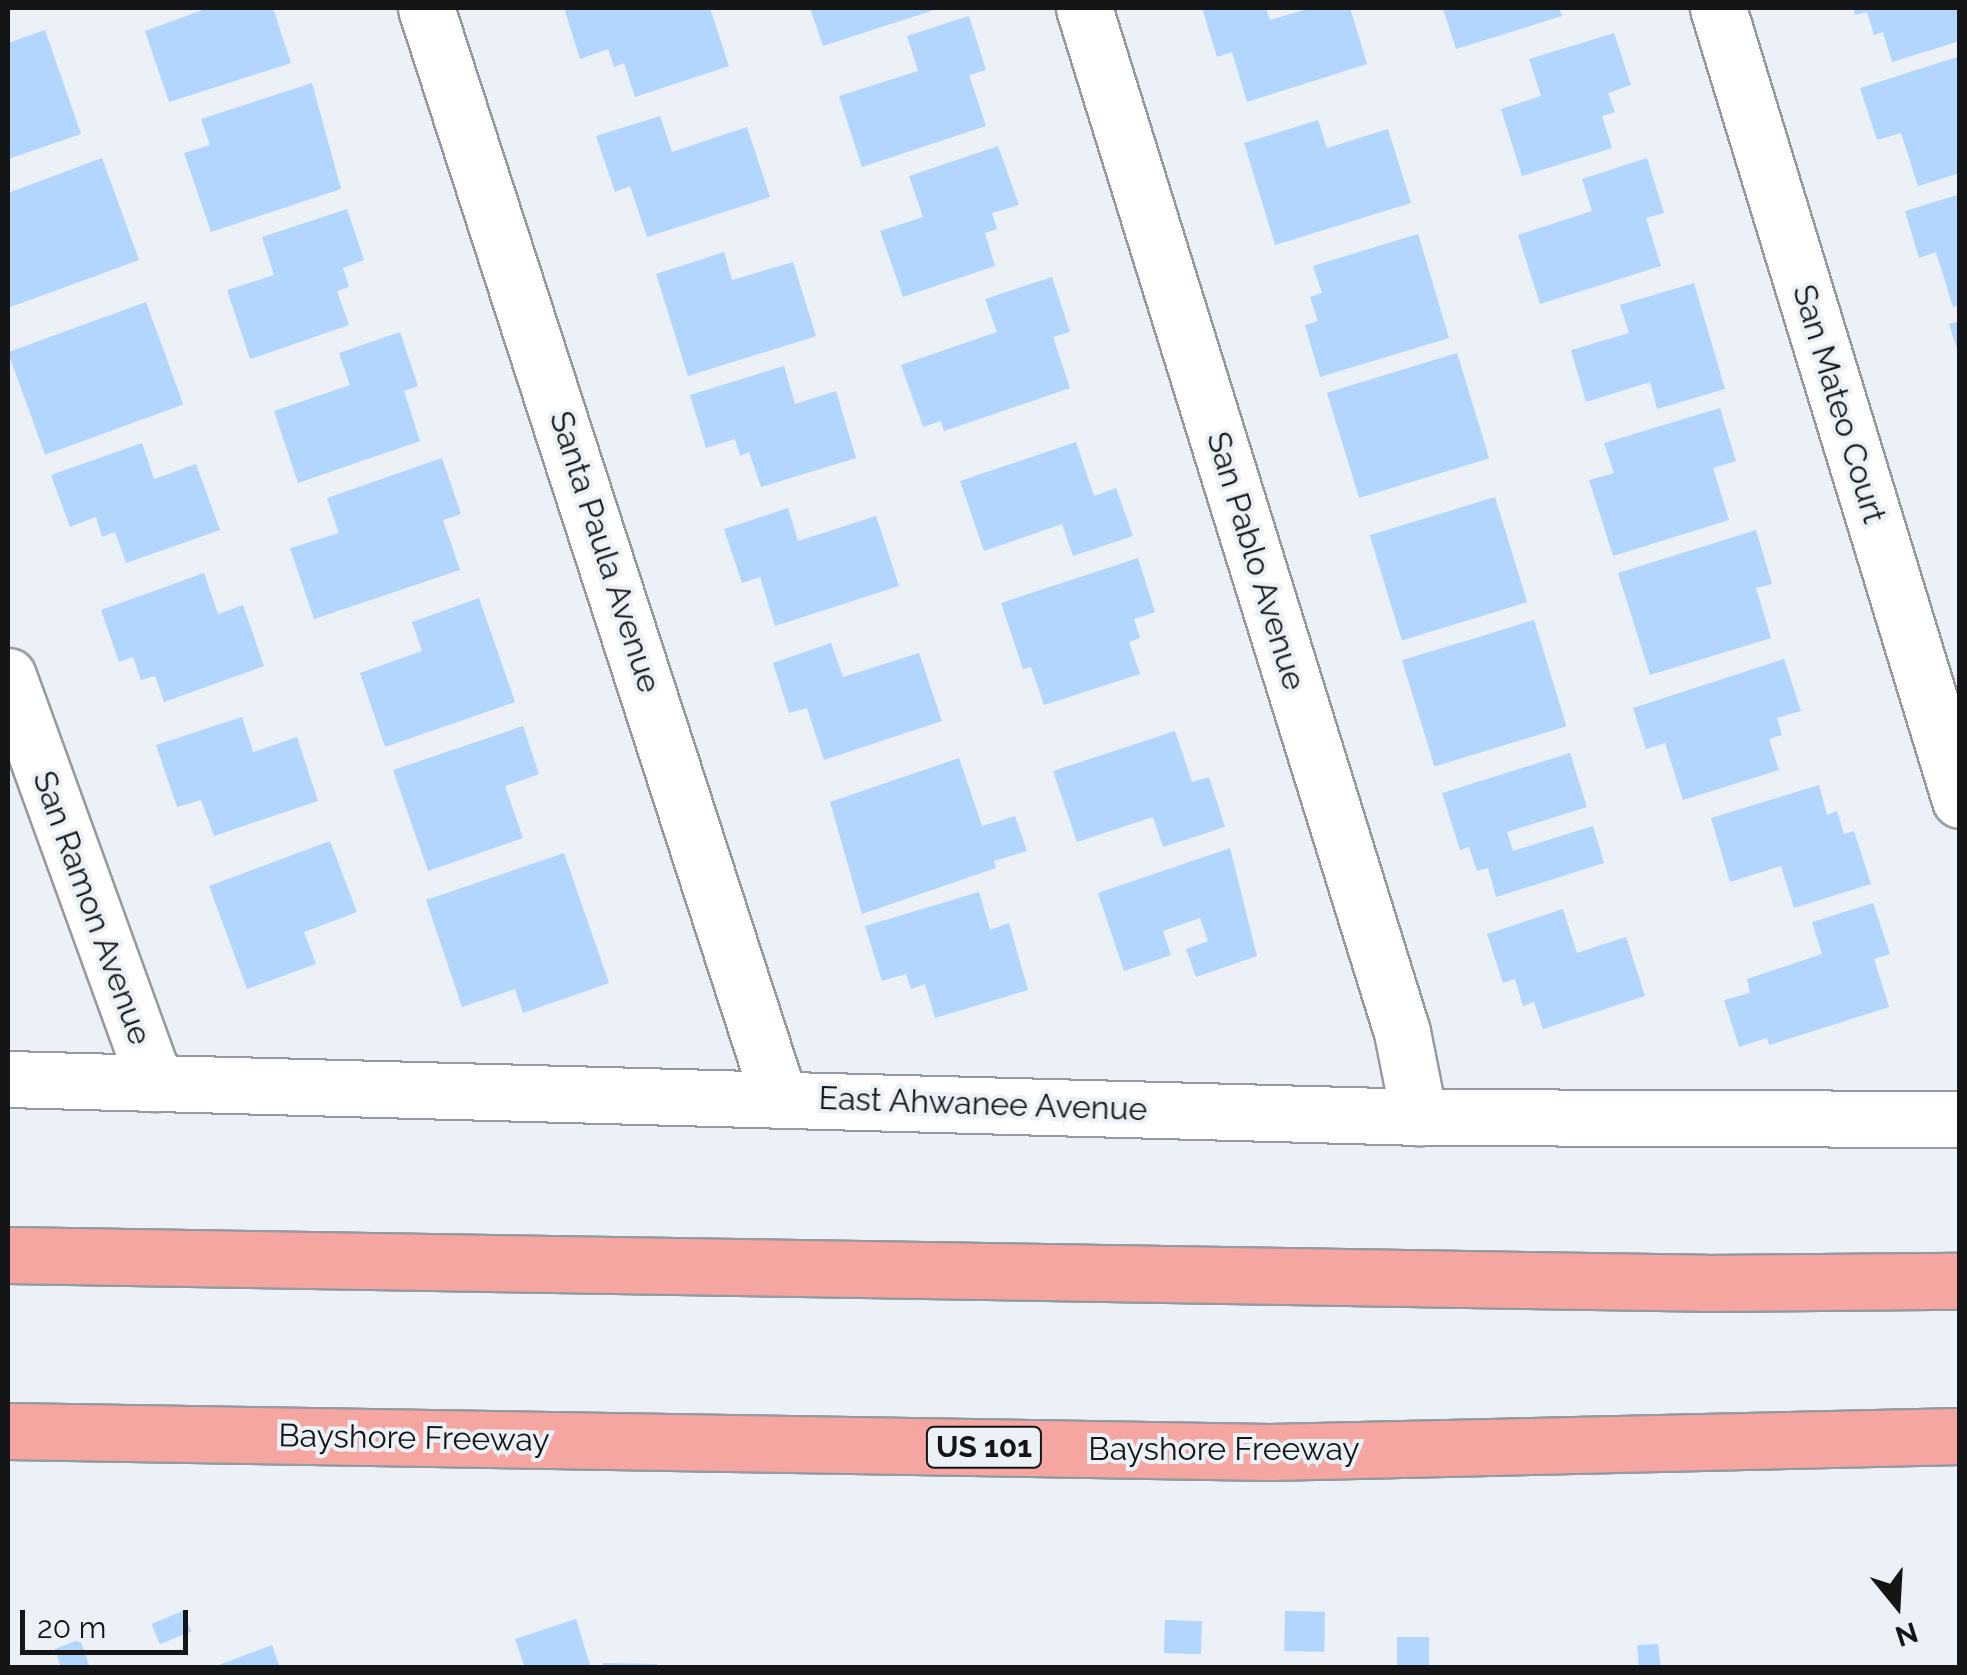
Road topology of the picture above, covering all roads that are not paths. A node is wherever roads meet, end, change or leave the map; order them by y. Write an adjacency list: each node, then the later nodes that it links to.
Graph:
1 (426, 8): 8 (street, Santa Paula Avenue)
2 (1084, 8): 9 (street, San Pablo Avenue)
3 (1718, 8): 5 (street, San Mateo Court)
4 (8, 676): 7 (street, San Ramon Avenue)
5 (1960, 800)
6 (8, 1079): 7 (street, East Ahwanee Avenue)
7 (155, 1083): 8 (street, East Ahwanee Avenue)
8 (780, 1098): 9 (street, East Ahwanee Avenue)
9 (1419, 1117): 10 (street, East Ahwanee Avenue)
10 (1960, 1119)
11 (8, 1254): 12 (highway)
12 (1960, 1281)
13 (8, 1431): 14 (highway, Bayshore Freeway / US 101)
14 (1960, 1436)

